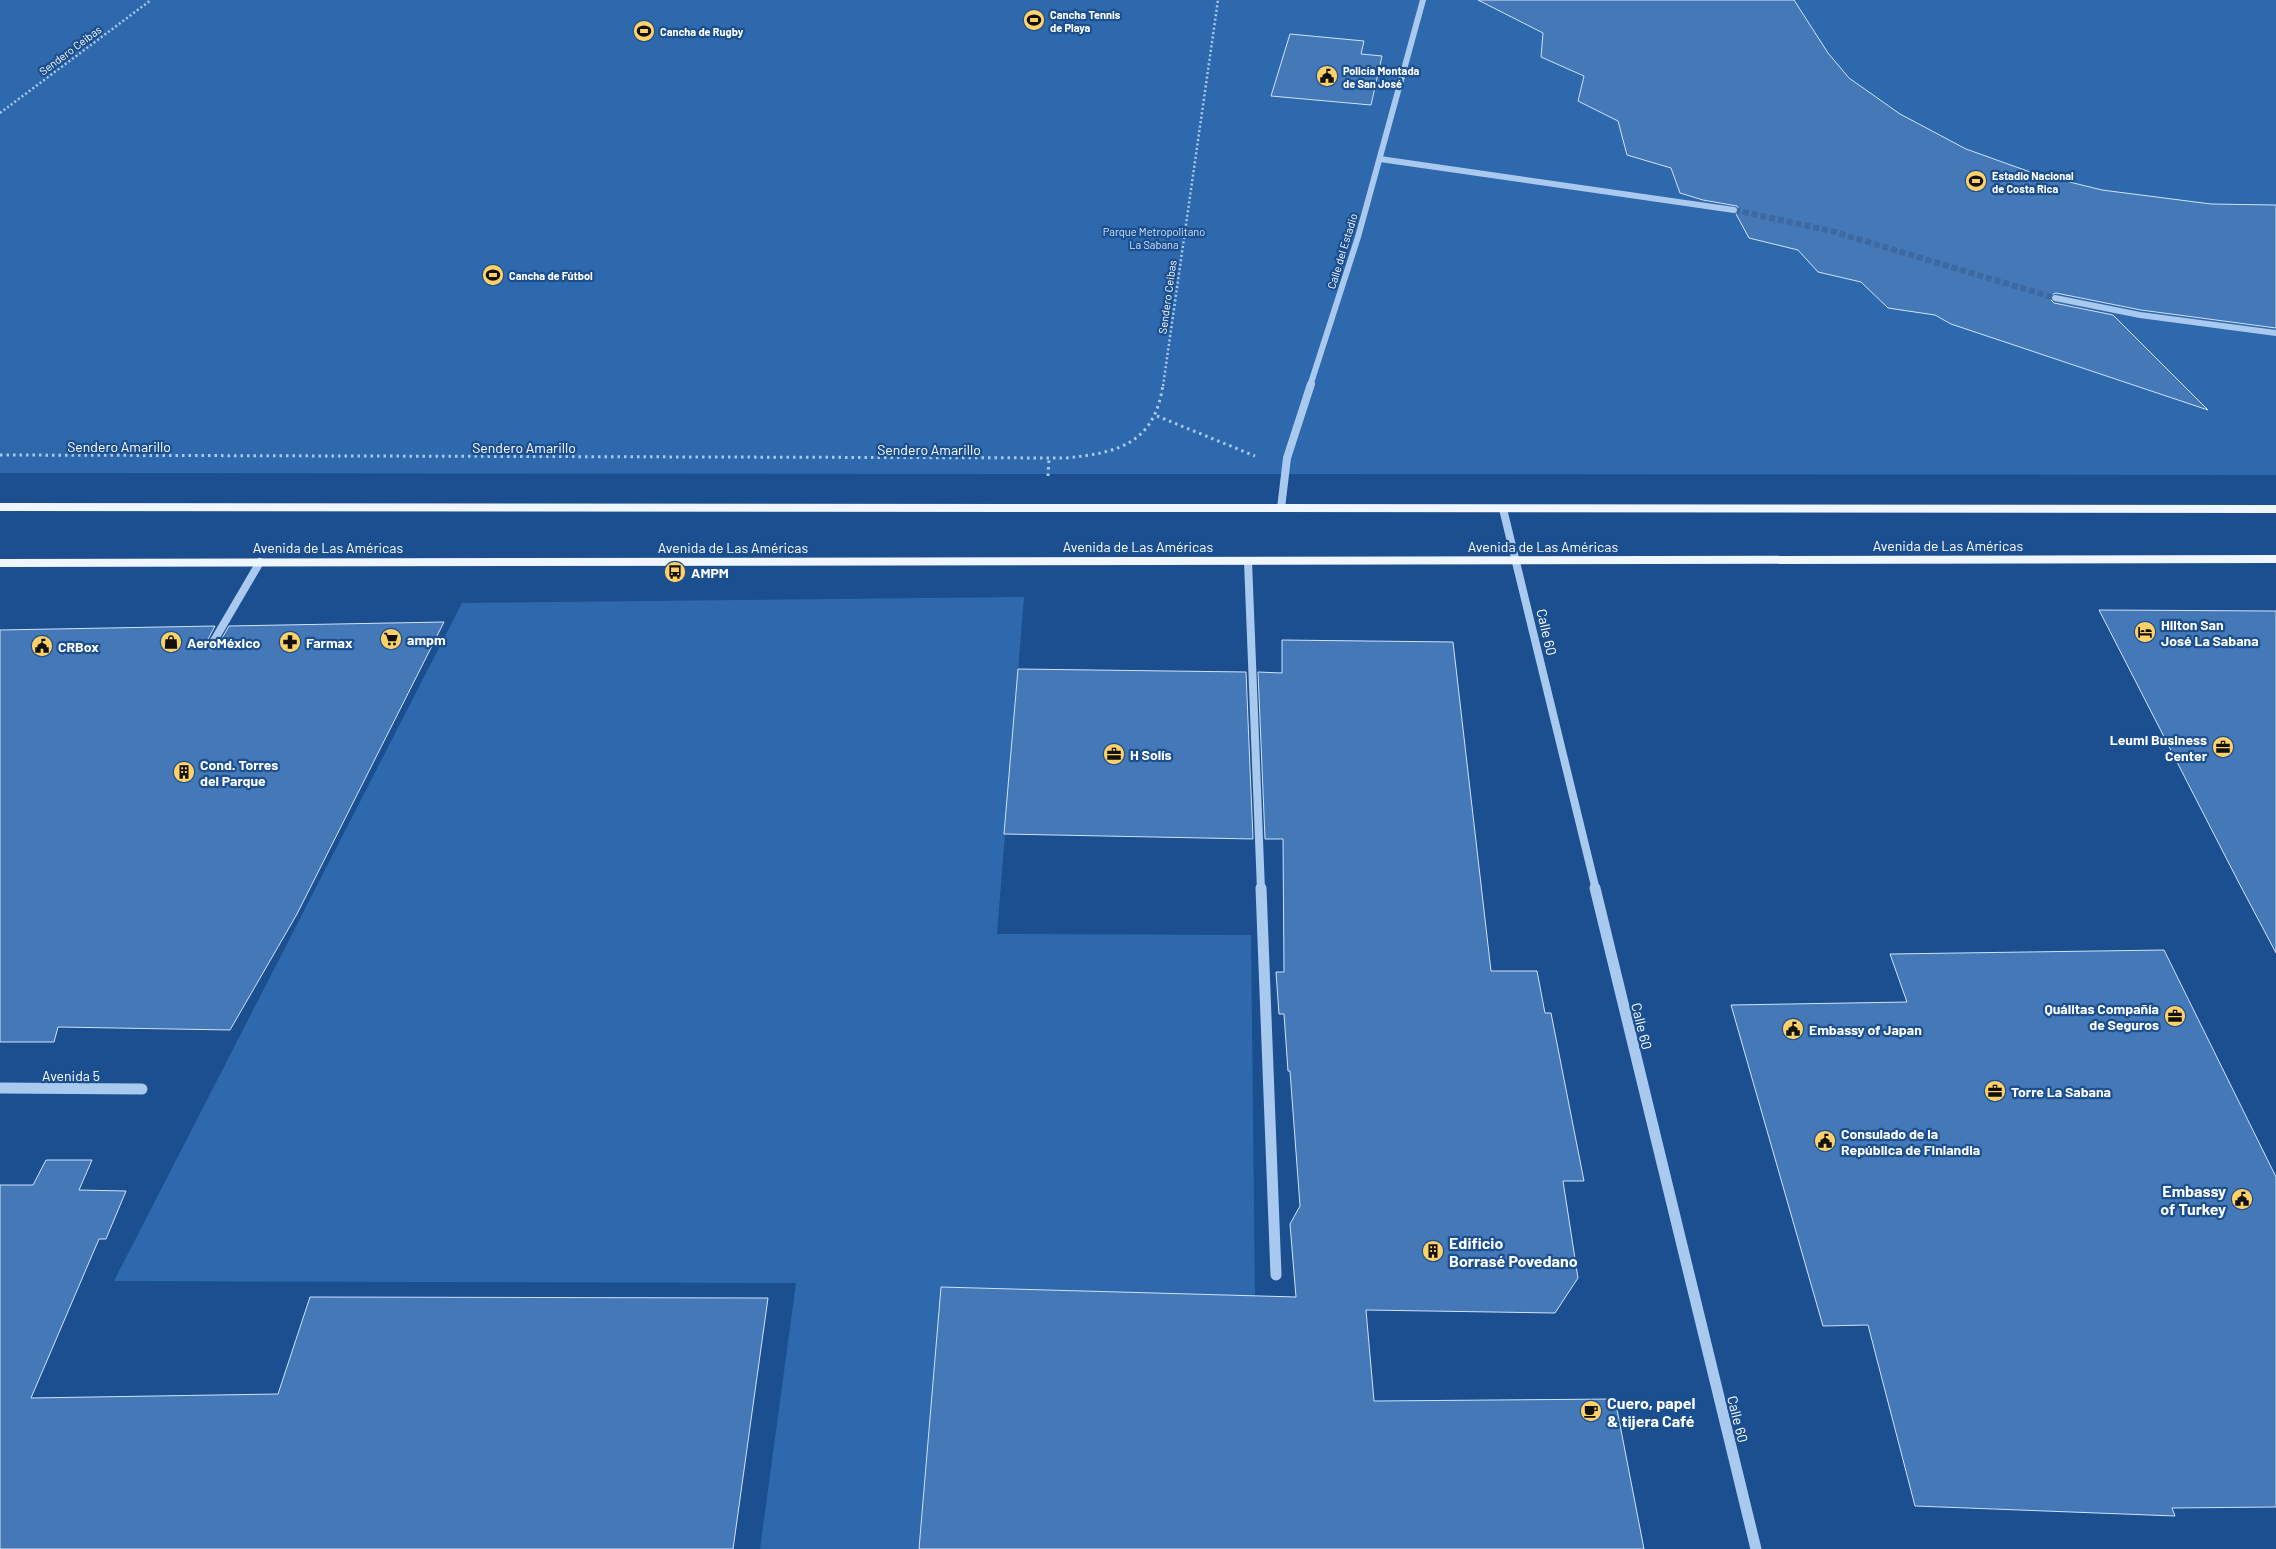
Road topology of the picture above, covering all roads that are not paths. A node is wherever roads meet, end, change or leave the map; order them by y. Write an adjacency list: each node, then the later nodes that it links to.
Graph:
1 (1423, 0): 2 (lane, Calle del Estadio)
2 (1380, 158): 3 (street); 7 (lane, Calle del Estadio)
3 (1734, 210)
4 (2055, 298): 5 (street)
5 (2276, 332)
6 (0, 507): 7 (main road)
7 (1281, 508): 8 (main road)
8 (1503, 508): 9 (main road); 12 (street, Calle 60)
9 (2276, 508)
10 (2276, 559): 12 (main road, Avenida de Las Américas)
11 (1248, 561): 12 (main road, Avenida de Las Américas); 14 (main road, Avenida de Las Américas); 18 (street)
12 (1516, 561): 19 (street, Calle 60)
13 (0, 562): 14 (main road, Avenida de Las Américas)
14 (260, 562): 15 (street)
15 (212, 644)
16 (0, 1088): 17 (street, Avenida 5)
17 (142, 1089)
18 (1276, 1275)
19 (1756, 1549)

